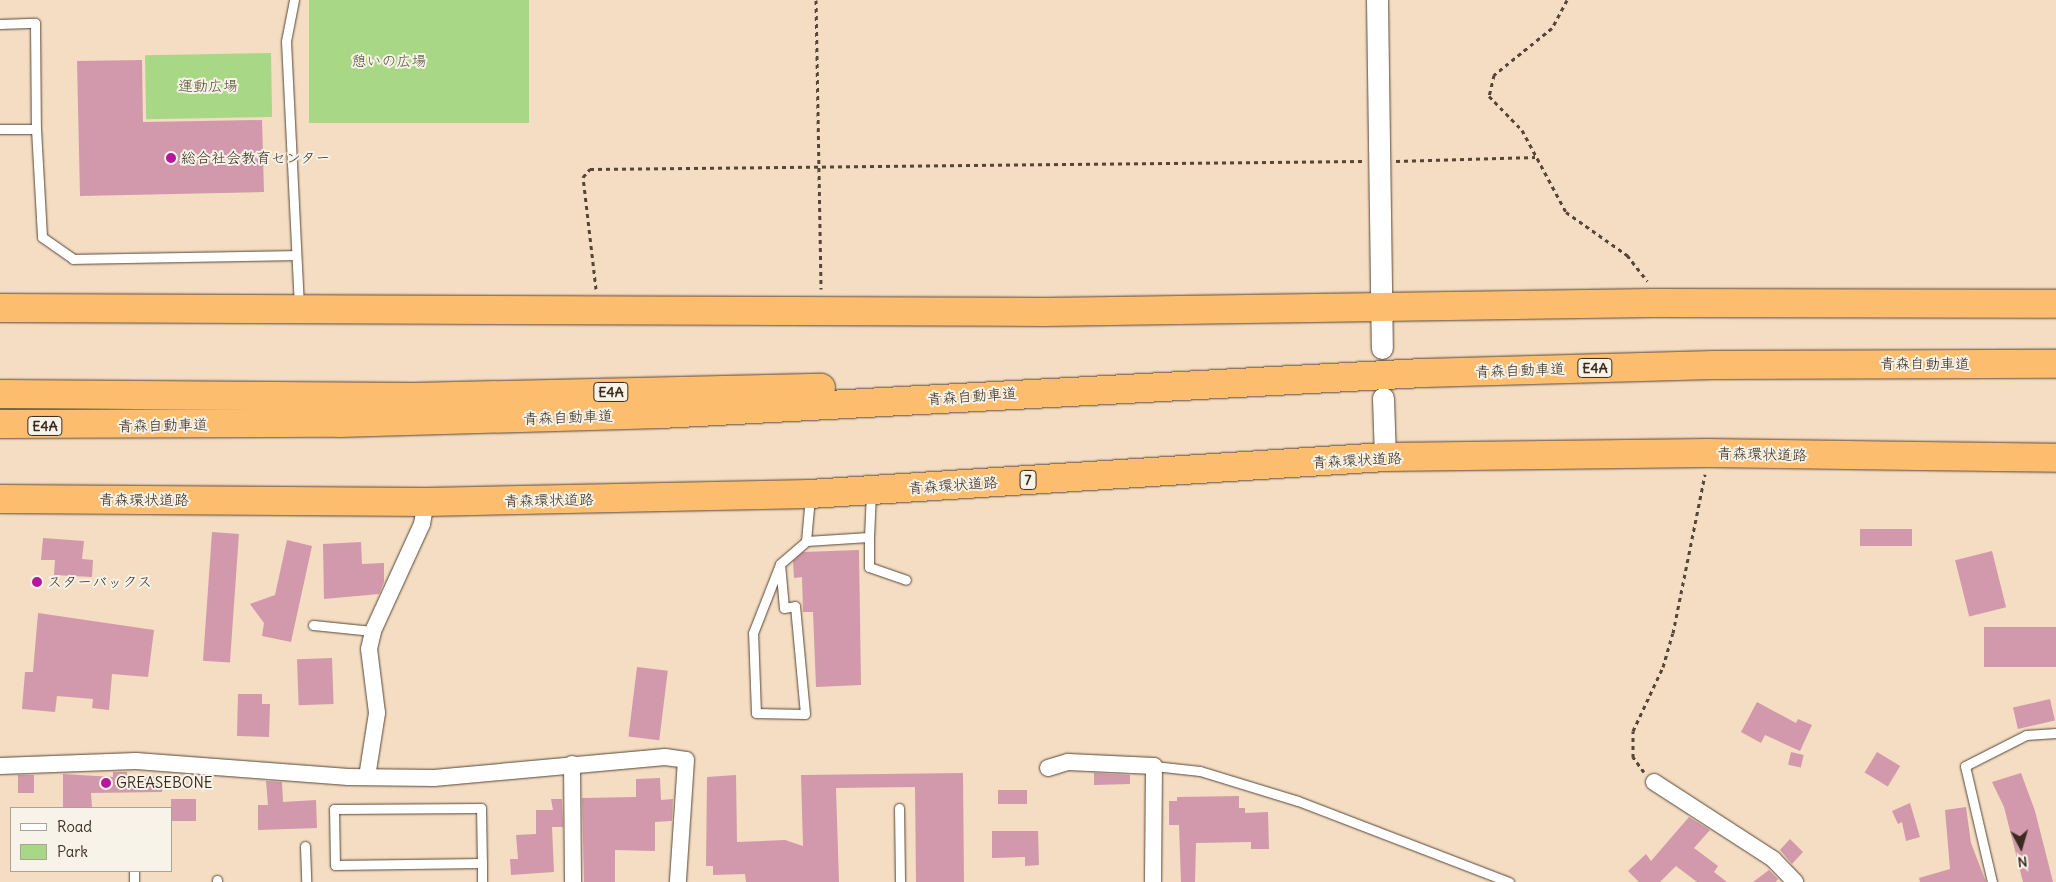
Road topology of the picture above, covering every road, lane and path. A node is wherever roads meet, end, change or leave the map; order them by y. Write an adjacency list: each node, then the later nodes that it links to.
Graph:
1 (294, 0): 11 (lane)
2 (816, 0): 10 (path)
3 (1376, 0): 9 (street)
4 (1567, 0): 8 (path)
5 (0, 24): 7 (lane)
6 (0, 129): 7 (lane)
7 (36, 129): 11 (lane)
8 (1535, 157): 9 (path); 12 (path)
9 (1378, 161): 10 (path); 15 (street)
10 (819, 166): 17 (path); 18 (path)
11 (296, 255): 16 (lane)
12 (1653, 303): 13 (highway); 15 (highway)
13 (2056, 304)
14 (0, 308): 16 (highway)
15 (1380, 310): 18 (highway); 19 (street)
16 (300, 311): 17 (highway)
17 (599, 312): 18 (highway)
18 (820, 312)
19 (1382, 348)
20 (2056, 364): 21 (highway, 青森自動車道 / E4A)
21 (1135, 385): 22 (highway, 青森自動車道 / E4A); 25 (highway, 青森自動車道 / E4A)
22 (0, 394)
23 (1383, 398): 28 (street)
24 (0, 424): 25 (highway, 青森自動車道 / E4A)
25 (62, 427): 26 (highway)
26 (0, 428)
27 (1708, 453): 28 (highway, 青森環状道路 / 7); 29 (highway, 青森環状道路 / 7); 46 (path)
28 (1385, 457): 30 (highway, 青森環状道路 / 7)
29 (2056, 458)
30 (872, 490): 31 (highway, 青森環状道路 / 7); 34 (lane)
31 (810, 494): 33 (highway, 青森環状道路 / 7); 35 (lane)
32 (0, 500): 33 (highway, 青森環状道路 / 7)
33 (426, 502): 39 (street)
34 (869, 537): 35 (lane); 37 (lane)
35 (806, 541): 36 (lane)
36 (780, 564): 36 (lane)
37 (906, 580)
38 (313, 625): 39 (lane)
39 (373, 631): 45 (street)
40 (2056, 732): 58 (lane)
41 (572, 764): 45 (street); 52 (street); 53 (street)
42 (0, 766): 45 (street)
43 (1154, 766): 44 (street); 55 (street); 56 (lane)
44 (1048, 768)
45 (367, 777)
46 (1654, 782): 57 (street)
47 (899, 808): 54 (lane)
48 (305, 846): 50 (lane)
49 (482, 863): 49 (lane); 51 (lane)
50 (306, 882)
51 (482, 882)
52 (573, 882)
53 (678, 882)
54 (900, 882)
55 (1154, 882)
56 (1510, 882)
57 (1795, 882)
58 (1992, 882)

